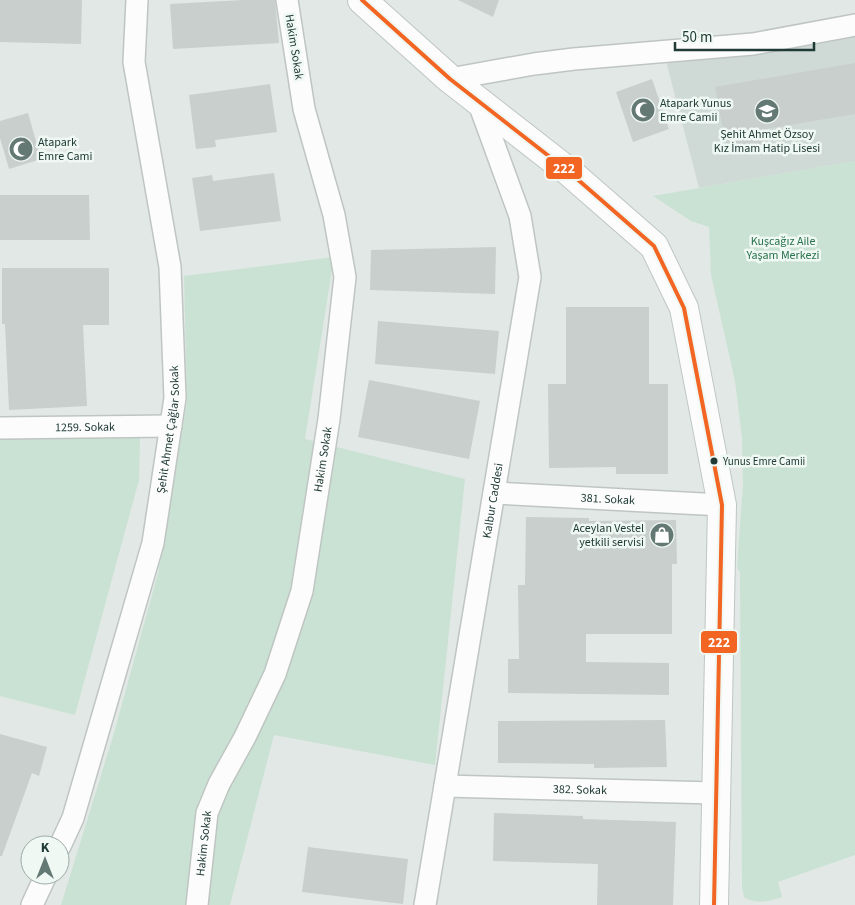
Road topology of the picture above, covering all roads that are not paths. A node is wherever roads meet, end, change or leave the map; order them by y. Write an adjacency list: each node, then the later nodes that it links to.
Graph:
1 (137, 0): 7 (street, Şehit Ahmet Çağlar Sokak)
2 (287, 0): 16 (street, Hakim Sokak)
3 (362, 0): 5 (street)
4 (855, 25): 5 (street)
5 (450, 79): 6 (street)
6 (478, 101): 9 (street, Kalbur Caddesi); 10 (street)
7 (171, 426): 8 (street, 1259. Sokak); 13 (street, Şehit Ahmet Çağlar Sokak)
8 (0, 428)
9 (494, 493): 10 (street, 381. Sokak); 11 (street, Kalbur Caddesi)
10 (722, 505): 12 (street)
11 (445, 786): 12 (street, 382. Sokak); 17 (street, Kalbur Caddesi)
12 (714, 793): 18 (street)
13 (65, 835)
14 (41, 885): 15 (street)
15 (32, 905)
16 (197, 905)
17 (425, 905)
18 (714, 905)

